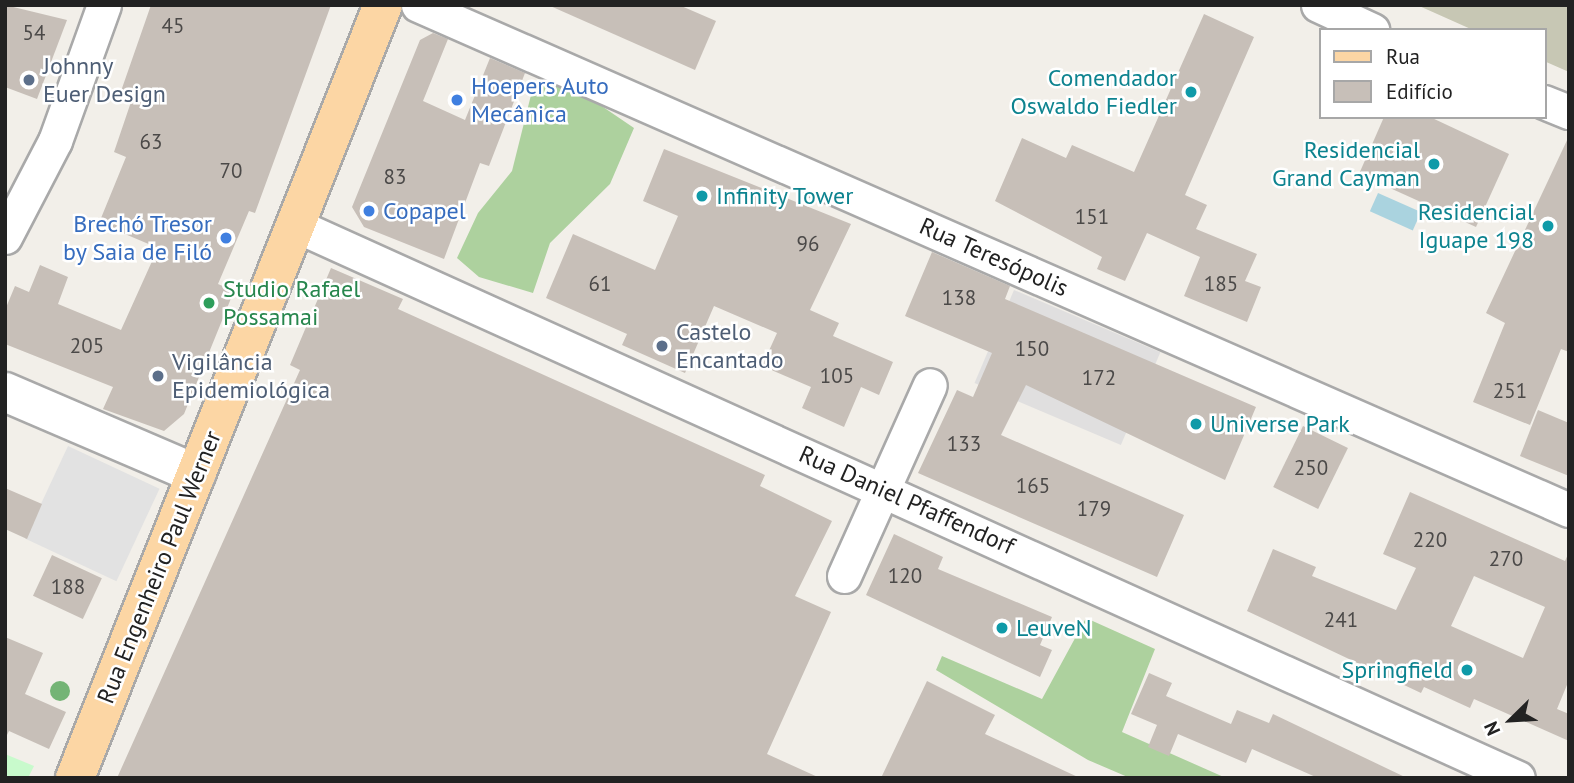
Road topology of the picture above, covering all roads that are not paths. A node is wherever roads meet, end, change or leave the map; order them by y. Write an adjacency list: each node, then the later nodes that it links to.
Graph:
1 (104, 5): 9 (street)
2 (383, 5): 8 (main road, Rua Engenheiro Paul Werner)
3 (418, 5): 14 (street, Rua Teresópolis)
4 (1318, 5): 5 (street)
5 (1368, 28)
6 (1546, 103): 7 (street)
7 (1569, 112)
8 (295, 225): 12 (main road, Rua Engenheiro Paul Werner); 13 (street, Rua Daniel Pfaffendorf)
9 (5, 237)
10 (930, 385): 13 (street)
11 (5, 392): 12 (street)
12 (196, 474): 16 (main road, Rua Engenheiro Paul Werner)
13 (883, 489): 15 (street); 17 (street, Rua Daniel Pfaffendorf)
14 (1569, 510)
15 (844, 576)
16 (75, 778)
17 (1518, 778)

